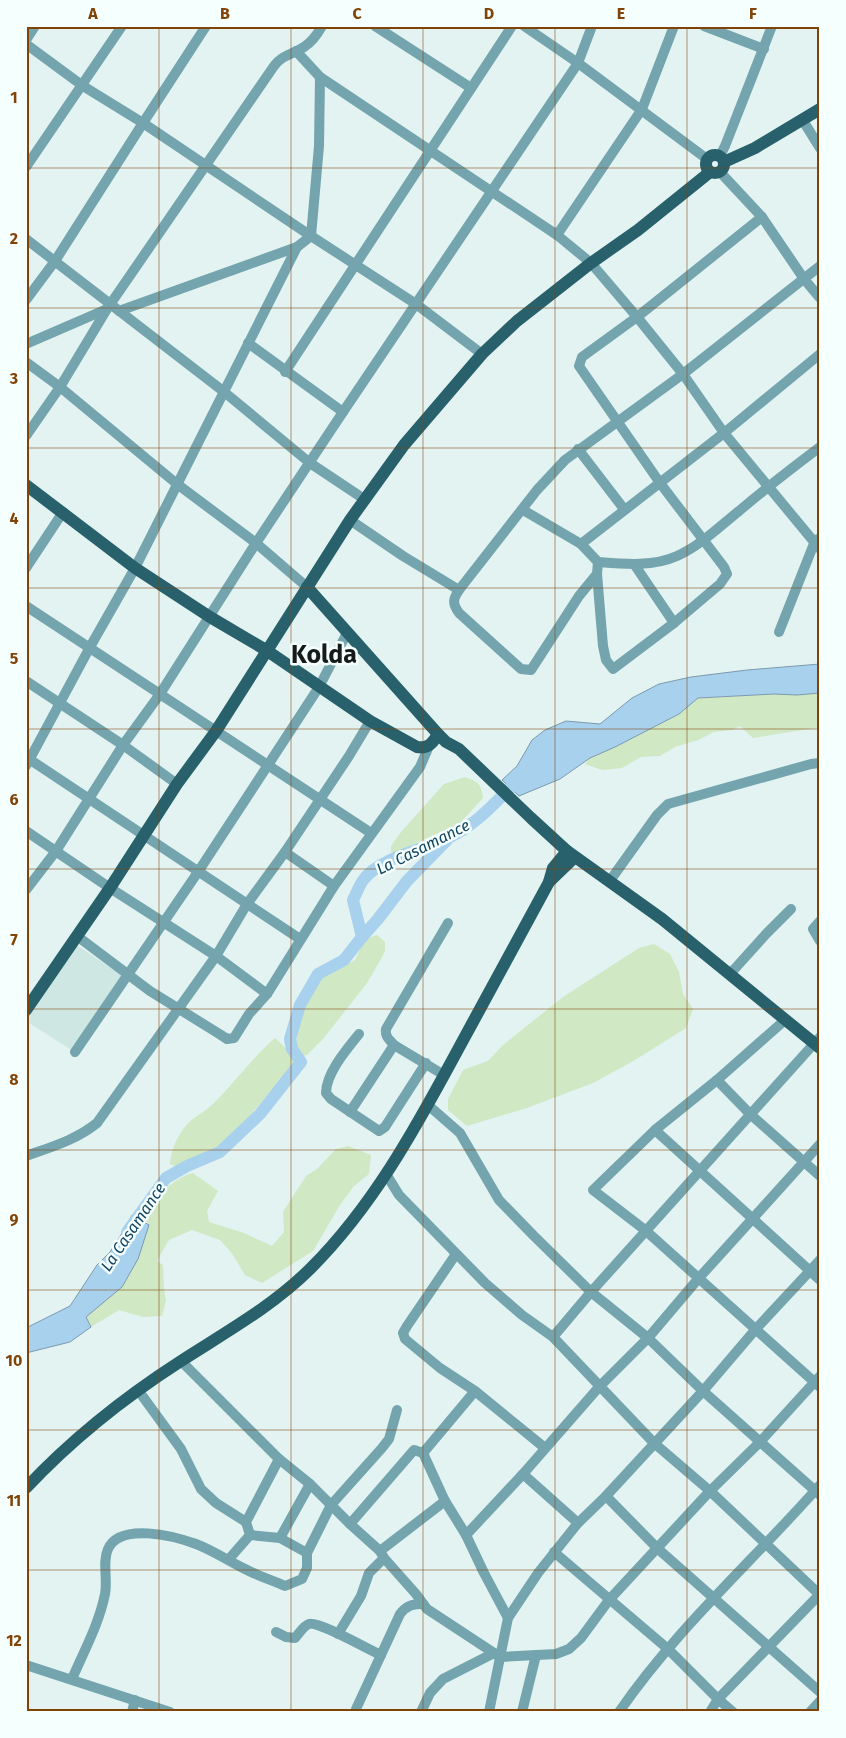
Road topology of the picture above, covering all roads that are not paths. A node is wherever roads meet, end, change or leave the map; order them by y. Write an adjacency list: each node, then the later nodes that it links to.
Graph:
1 (35, 26): 12 (street)
2 (122, 26): 18 (street)
3 (206, 26): 23 (street)
4 (322, 26): 15 (street)
5 (375, 26): 19 (street)
6 (512, 26): 19 (street)
7 (524, 26): 16 (street)
8 (592, 26): 16 (street)
9 (674, 26): 20 (street)
10 (704, 26): 14 (street)
11 (772, 26): 14 (street)
12 (26, 40)
13 (26, 44): 18 (street)
14 (764, 49): 26 (street)
15 (296, 51): 17 (street); 27 (street)
16 (578, 63): 20 (street); 29 (street)
17 (320, 76): 25 (street); 32 (street)
18 (83, 86): 23 (street); 28 (street)
19 (471, 88): 25 (street)
20 (642, 109): 26 (street); 31 (street)
21 (819, 111): 22 (main road)
22 (802, 119): 24 (street); 26 (main road)
23 (143, 122): 27 (street); 35 (street)
24 (820, 148)
25 (430, 151): 29 (street); 37 (street)
26 (716, 164): 30 (street); 36 (main road)
27 (206, 166): 32 (street); 43 (street)
28 (26, 167)
29 (491, 192): 31 (street); 42 (street)
30 (762, 218): 39 (street); 44 (street)
31 (557, 235): 36 (street)
32 (311, 236): 34 (street); 37 (street)
33 (26, 239): 35 (street)
34 (297, 247): 43 (street); 46 (street)
35 (54, 261): 41 (street); 43 (street)
36 (591, 263): 44 (street); 47 (main road)
37 (354, 265): 42 (street); 50 (street)
38 (820, 266): 39 (street)
39 (804, 279): 40 (street); 51 (street)
40 (820, 298)
41 (26, 300)
42 (416, 304): 47 (street); 54 (street)
43 (112, 308): 45 (street); 52 (street); 53 (street)
44 (637, 316): 51 (street); 55 (street)
45 (26, 344)
46 (248, 344): 50 (street); 53 (street)
47 (482, 354): 65 (main road)
48 (820, 354): 56 (street)
49 (26, 362): 52 (street)
50 (285, 372): 54 (street)
51 (683, 374): 55 (street); 56 (street)
52 (60, 387): 57 (street); 62 (street)
53 (224, 391): 60 (street); 62 (street)
54 (343, 412): 60 (street)
55 (618, 422): 59 (street); 61 (street)
56 (724, 433): 61 (street); 64 (street)
57 (26, 436)
58 (820, 447): 64 (street)
59 (578, 449): 66 (street); 67 (street)
60 (310, 463): 65 (street); 71 (street)
61 (660, 483): 66 (street); 70 (street)
62 (177, 484): 71 (street); 77 (street)
63 (26, 485): 68 (main road)
64 (768, 486): 70 (street); 72 (street)
65 (364, 499): 69 (main road)
66 (624, 509): 73 (street)
67 (523, 510): 73 (street); 80 (street)
68 (63, 512): 76 (street); 77 (main road)
69 (350, 520): 79 (main road); 80 (street)
70 (704, 539): 75 (street); 83 (street)
71 (256, 543): 79 (street); 82 (street)
72 (818, 543): 84 (street)
73 (581, 544): 74 (street)
74 (598, 562): 75 (street); 78 (street)
75 (634, 564): 83 (street)
76 (26, 568)
77 (135, 568): 82 (main road); 86 (street)
78 (598, 574): 80 (street); 83 (street)
79 (308, 587): 85 (main road); 87 (main road)
80 (459, 590)
81 (26, 606): 86 (street)
82 (210, 617): 87 (main road); 90 (street)
83 (674, 622)
84 (779, 632)
85 (347, 633): 89 (street); 94 (main road)
86 (90, 647): 90 (street); 91 (street)
87 (266, 650): 89 (main road); 93 (main road)
88 (26, 681): 91 (street)
89 (319, 687): 92 (main road); 99 (street)
90 (160, 694): 93 (street); 95 (street)
91 (60, 704): 95 (street); 97 (street)
92 (370, 721): 96 (main road); 102 (street)
93 (216, 731): 99 (street); 100 (main road)
94 (438, 734): 96 (main road); 106 (main road)
95 (123, 745): 100 (street); 101 (street)
96 (429, 746): 104 (street)
97 (27, 761): 101 (street)
98 (820, 763): 113 (street)
99 (268, 766): 102 (street); 111 (street)
100 (178, 784): 105 (main road)
101 (88, 799): 105 (street); 107 (street)
102 (320, 799): 104 (street); 108 (street)
103 (26, 831): 107 (street)
104 (371, 833): 114 (street)
105 (145, 835): 111 (street); 115 (main road)
106 (549, 836): 109 (main road); 110 (main road)
107 (56, 851): 115 (street); 116 (street)
108 (285, 852): 114 (street); 117 (street)
109 (571, 854): 110 (main road); 112 (main road); 113 (main road)
110 (553, 868): 112 (main road)
111 (198, 872): 117 (street); 120 (street)
112 (550, 882): 137 (main road)
113 (609, 882): 127 (main road)
114 (334, 886): 123 (street)
115 (110, 888): 120 (street); 122 (main road)
116 (26, 890)
117 (247, 904): 123 (street); 125 (street)
118 (791, 910): 127 (street)
119 (820, 921): 124 (street)
120 (164, 922): 125 (street); 126 (street)
121 (448, 923): 134 (street)
122 (77, 936): 126 (street); 130 (main road)
123 (300, 939): 128 (street)
124 (820, 941)
125 (216, 956): 128 (street); 129 (street)
126 (127, 974): 129 (street); 135 (street)
127 (730, 974): 131 (main road)
128 (267, 994): 129 (street)
129 (179, 1008): 144 (street)
130 (26, 1010)
131 (785, 1020): 133 (main road); 138 (street)
132 (359, 1034): 140 (street)
133 (818, 1043): 141 (street)
134 (394, 1045): 136 (street); 140 (street)
135 (75, 1052)
136 (426, 1064): 137 (street); 140 (street)
137 (444, 1075): 139 (main road)
138 (717, 1080): 141 (street); 142 (street)
139 (428, 1105): 147 (main road); 156 (street)
140 (350, 1112)
141 (750, 1114): 145 (street); 146 (street)
142 (655, 1130): 146 (street); 150 (street)
143 (820, 1144): 145 (street)
144 (26, 1156)
145 (803, 1160): 148 (street); 149 (street)
146 (699, 1172): 149 (street); 150 (street)
147 (386, 1174): 151 (street); 160 (main road)
148 (820, 1176)
149 (753, 1219): 153 (street); 154 (street)
150 (645, 1230): 154 (street); 156 (street)
151 (456, 1254): 158 (street); 164 (street)
152 (820, 1260): 153 (street)
153 (810, 1271): 155 (street); 157 (street)
154 (698, 1279): 157 (street); 159 (street)
155 (820, 1280)
156 (590, 1292): 158 (street); 159 (street)
157 (755, 1330): 161 (street); 165 (street)
158 (553, 1337): 162 (street)
159 (648, 1338): 162 (street); 165 (street)
160 (181, 1361): 163 (main road); 171 (street)
161 (818, 1382): 167 (street)
162 (599, 1386): 168 (street); 169 (street)
163 (138, 1390): 174 (main road); 180 (street)
164 (475, 1391): 169 (street); 170 (street)
165 (703, 1391): 167 (street); 168 (street)
166 (397, 1410): 179 (street)
167 (760, 1442): 175 (street); 176 (street)
168 (654, 1443): 176 (street); 177 (street)
169 (546, 1448): 172 (street)
170 (422, 1453): 178 (street); 182 (street)
171 (279, 1459): 173 (street); 180 (street)
172 (523, 1474): 181 (street); 184 (street)
173 (310, 1484): 179 (street); 185 (street)
174 (26, 1488)
175 (818, 1490): 186 (street)
176 (710, 1491): 186 (street); 187 (street)
177 (606, 1496): 181 (street); 187 (street)
178 (445, 1501): 184 (street); 190 (street)
179 (331, 1505): 182 (street); 189 (street)
180 (246, 1522): 183 (street)
181 (578, 1523): 188 (street)
182 (350, 1524): 190 (street)
183 (250, 1535): 185 (street); 191 (street)
184 (466, 1535): 196 (street)
185 (280, 1538): 189 (street)
186 (765, 1543): 192 (street); 193 (street)
187 (658, 1548): 193 (street); 194 (street)
188 (554, 1552): 194 (street); 196 (street)
189 (307, 1554): 191 (street)
190 (382, 1554): 195 (street); 198 (street)
191 (229, 1560): 205 (street)
192 (820, 1595): 199 (street)
193 (714, 1597): 199 (street); 200 (street)
194 (609, 1600): 200 (street); 202 (street)
195 (423, 1604): 201 (street); 203 (street)
196 (508, 1618): 201 (street)
197 (276, 1632): 198 (street)
198 (338, 1634): 203 (street)
199 (770, 1648): 206 (street); 207 (street)
200 (668, 1649): 207 (street); 210 (street)
201 (497, 1655): 202 (street); 214 (street); 215 (street)
202 (536, 1655): 216 (street)
203 (381, 1656): 213 (street)
204 (26, 1665): 205 (street)
205 (72, 1679): 208 (street)
206 (820, 1692)
207 (718, 1699): 217 (street); 218 (street)
208 (135, 1700): 211 (street); 212 (street)
209 (820, 1701): 219 (street)
210 (622, 1710)
211 (132, 1712)
212 (170, 1712)
213 (356, 1712)
214 (421, 1712)
215 (488, 1712)
216 (522, 1712)
217 (710, 1712)
218 (733, 1712)
219 (810, 1712)

